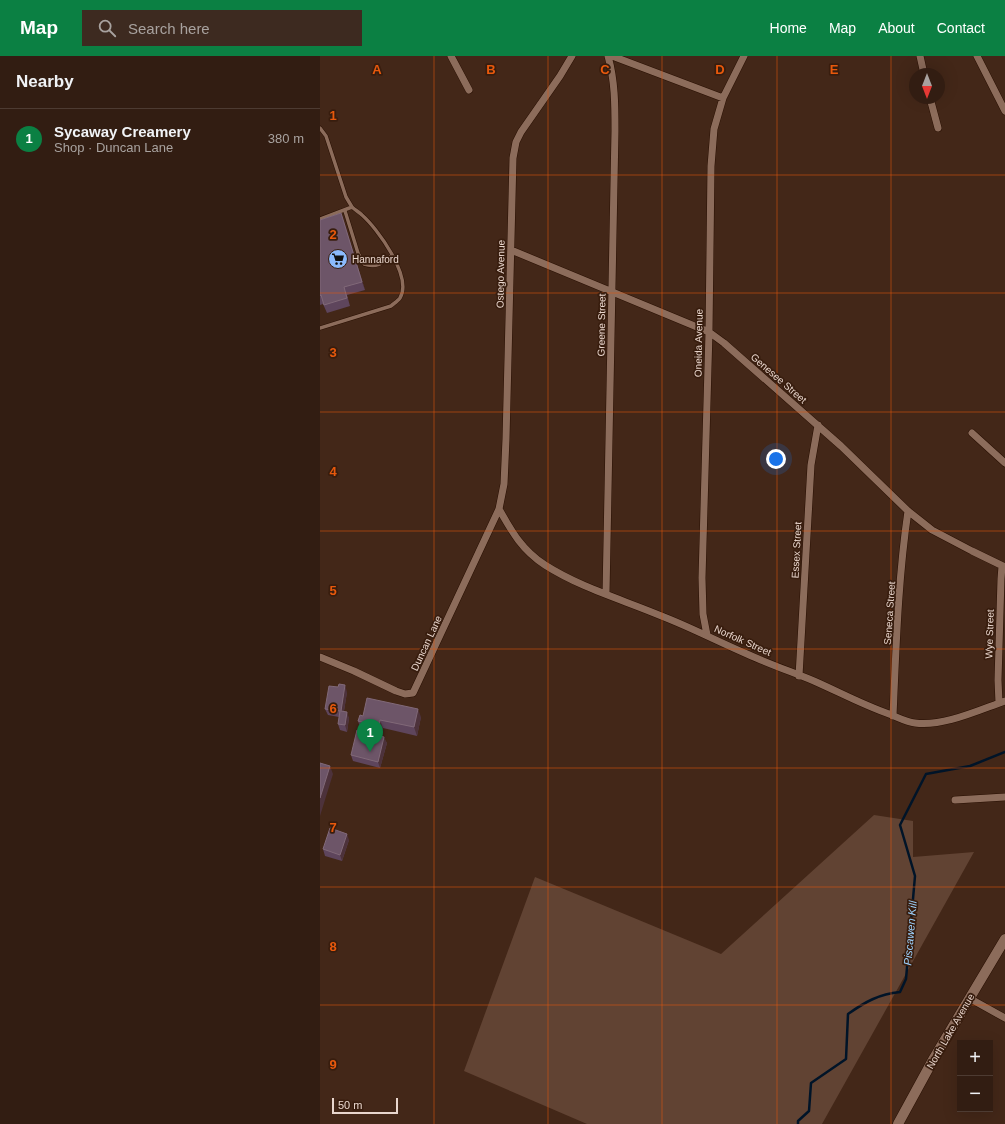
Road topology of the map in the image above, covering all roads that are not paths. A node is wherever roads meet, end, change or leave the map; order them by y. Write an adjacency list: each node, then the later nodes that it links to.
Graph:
1 (451, 56): 9 (street)
2 (572, 56): 18 (street, Ostego Avenue)
3 (608, 56): 20 (street, Greene Street)
4 (612, 56): 10 (street)
5 (744, 56): 10 (street, Oneida Avenue)
6 (920, 56): 8 (street)
7 (977, 56): 12 (street)
8 (923, 68)
9 (469, 90)
10 (723, 98): 22 (street, Oneida Avenue)
11 (932, 104): 14 (street)
12 (1005, 111)
13 (320, 128): 15 (lane)
14 (938, 128)
15 (352, 208): 16 (lane); 19 (lane)
16 (345, 211): 17 (lane); 19 (lane)
17 (320, 219)
18 (511, 250): 20 (street, Genesee Street); 26 (street, Ostego Avenue)
19 (392, 255): 21 (lane)
20 (612, 292): 22 (street, Genesee Street); 29 (street, Greene Street)
21 (320, 328)
22 (709, 332): 23 (street, Genesee Street); 30 (street, Oneida Avenue)
23 (818, 425): 27 (street, Genesee Street); 32 (street, Essex Street)
24 (972, 434): 25 (street)
25 (1005, 463)
26 (499, 509): 29 (street, Norfolk Street); 31 (street, Duncan Lane)
27 (908, 511): 28 (street, Genesee Street); 34 (street, Seneca Street)
28 (1004, 566): 33 (street, Wye Street)
29 (606, 594): 30 (street, Norfolk Street)
30 (707, 636): 32 (street, Norfolk Street)
31 (320, 657)
32 (799, 676): 34 (street, Norfolk Street)
33 (1002, 702): 34 (street, Norfolk Street)
34 (893, 716)
35 (1005, 797): 36 (street)
36 (955, 800)
37 (1005, 939): 38 (street, North Lake Avenue)
38 (969, 998): 39 (street); 40 (street, North Lake Avenue)
39 (1005, 1018)
40 (898, 1124)

